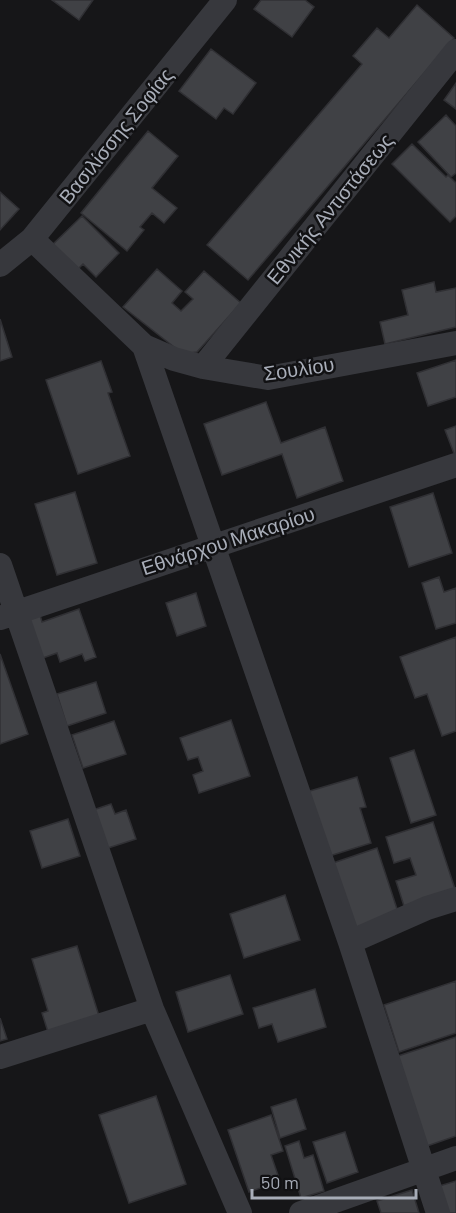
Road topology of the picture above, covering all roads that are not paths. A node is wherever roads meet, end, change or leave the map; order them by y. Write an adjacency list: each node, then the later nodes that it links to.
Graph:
1 (225, 0): 3 (street, Βασιλίσσης Σοφίας)
2 (456, 51): 7 (street, Εθνικής Αντιστάσεως)
3 (32, 239): 4 (street, Βασιλίσσης Σοφίας); 6 (street, Σουλίου)
4 (0, 265)
5 (456, 344): 7 (street, Σουλίου)
6 (144, 346): 7 (street, Σουλίου); 9 (street, Σουλίου)
7 (203, 367)
8 (456, 465): 9 (street, Εθνάρχου Μακαρίου)
9 (214, 545): 11 (street, Εθνάρχου Μακαρίου); 13 (street, Σουλίου)
10 (0, 565): 11 (street)
11 (7, 616): 14 (street)
12 (456, 899): 13 (street)
13 (350, 942): 17 (street, Σουλίου)
14 (152, 1009): 15 (street); 18 (street)
15 (0, 1057)
16 (456, 1158): 17 (street)
17 (423, 1169): 19 (street); 20 (street, Σουλίου)
18 (240, 1213)
19 (301, 1213)
20 (438, 1213)

